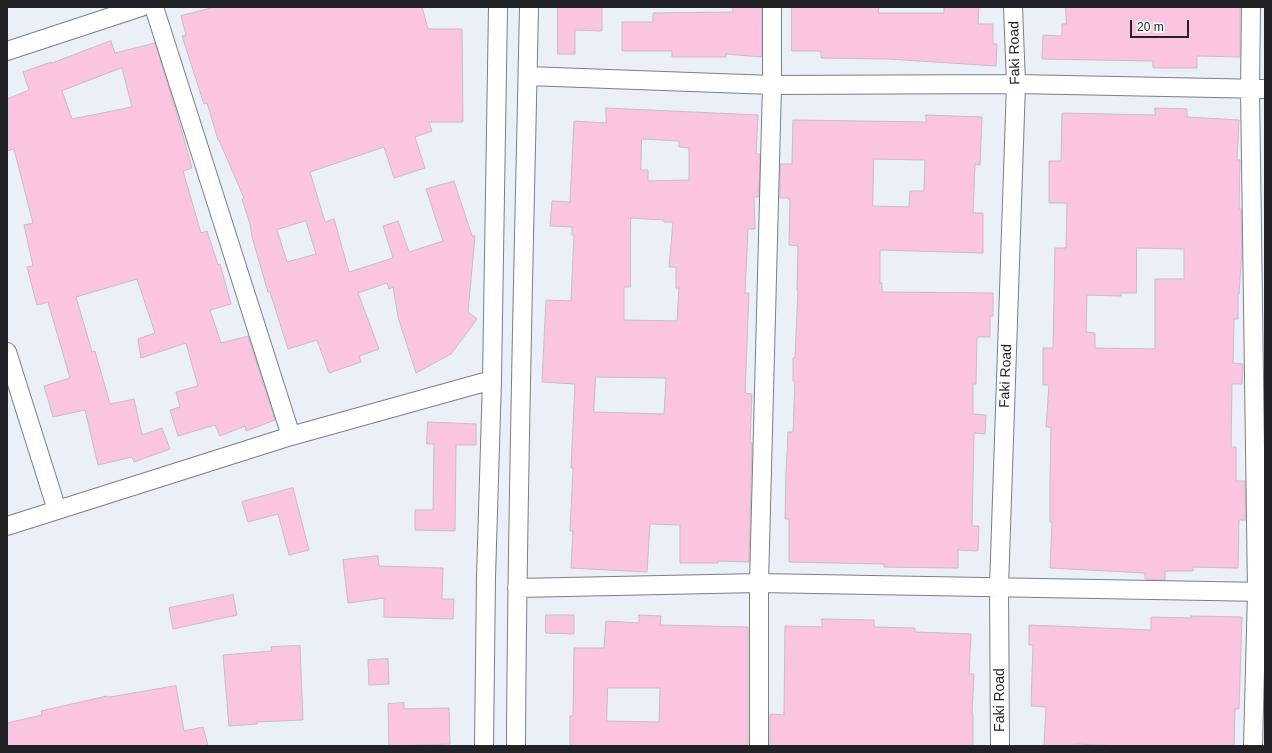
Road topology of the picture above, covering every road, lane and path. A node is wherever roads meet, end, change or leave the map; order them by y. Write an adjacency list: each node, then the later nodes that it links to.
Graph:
1 (141, 7): 8 (street)
2 (154, 7): 17 (street)
3 (498, 7): 13 (street)
4 (529, 7): 9 (street)
5 (772, 7): 10 (street)
6 (1014, 7): 11 (street, Faki Road)
7 (1252, 7): 12 (street)
8 (7, 51)
9 (528, 76): 10 (street); 14 (street)
10 (772, 84): 11 (street); 20 (street)
11 (1016, 84): 12 (street); 21 (street, Faki Road)
12 (1257, 89): 23 (street)
13 (495, 207): 14 (street); 16 (street)
14 (524, 208): 22 (street)
15 (7, 352): 18 (street)
16 (492, 380): 17 (street); 24 (street)
17 (291, 436): 18 (street)
18 (57, 510): 19 (street)
19 (7, 526)
20 (759, 582): 21 (street); 22 (street); 26 (street)
21 (999, 587): 23 (street); 27 (street, Faki Road)
22 (517, 588): 25 (street)
23 (1261, 592): 28 (street)
24 (484, 746)
25 (516, 746)
26 (759, 746)
27 (1000, 746)
28 (1253, 746)

